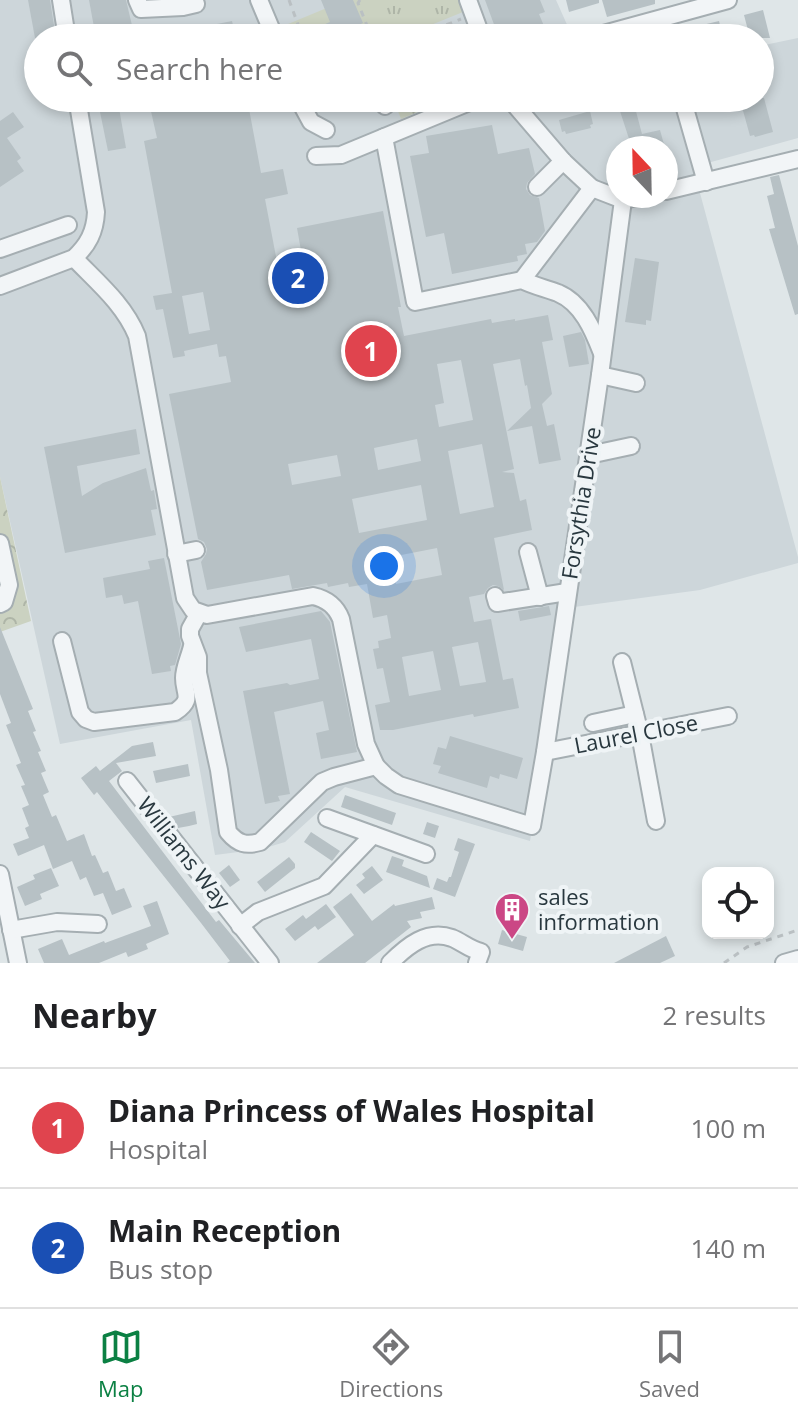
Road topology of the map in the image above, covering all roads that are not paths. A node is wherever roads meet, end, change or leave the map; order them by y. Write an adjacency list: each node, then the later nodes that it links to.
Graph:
1 (61, 0): 6 (street)
2 (137, 0): 5 (street)
3 (259, 0): 7 (street)
4 (728, 0): 8 (street)
5 (187, 4)
6 (65, 24)
7 (269, 24)
8 (640, 24)
9 (79, 112): 27 (street)
10 (306, 112): 14 (street)
11 (445, 112): 15 (street)
12 (521, 112): 18 (street)
13 (686, 112): 19 (street)
14 (326, 130)
15 (384, 137): 16 (street); 28 (street)
16 (316, 156)
17 (798, 159): 19 (street)
18 (563, 161): 20 (street); 21 (street)
19 (706, 182): 22 (street)
20 (537, 187)
21 (592, 188): 23 (street); 28 (street)
22 (678, 188)
23 (606, 193)
24 (622, 208): 30 (street, Forsythia Drive)
25 (68, 225): 26 (street)
26 (0, 249)
27 (74, 258): 29 (street); 38 (street)
28 (522, 280): 30 (street)
29 (0, 286)
30 (603, 355): 31 (street, Forsythia Drive)
31 (600, 375): 32 (street); 34 (street, Forsythia Drive)
32 (636, 383)
33 (631, 446): 34 (street)
34 (589, 455): 39 (street, Forsythia Drive)
35 (0, 543): 42 (street)
36 (196, 550): 38 (street)
37 (528, 552): 41 (street)
38 (176, 554): 43 (street)
39 (567, 592): 41 (street); 51 (street, Forsythia Drive)
40 (495, 596): 41 (street)
41 (540, 597)
42 (0, 604)
43 (199, 613): 44 (street); 52 (street)
44 (190, 636): 45 (street); 52 (street)
45 (62, 641)
46 (622, 662): 47 (street)
47 (635, 714): 49 (street); 50 (street)
48 (728, 716): 50 (street, Laurel Close)
49 (593, 723)
50 (640, 734): 51 (street, Laurel Close); 55 (street)
51 (545, 752): 52 (street, Forsythia Drive)
52 (376, 766)
53 (127, 781): 60 (street, Williams Way)
54 (327, 818): 56 (street)
55 (656, 821)
56 (373, 835): 57 (street); 60 (street, Williams Way)
57 (426, 854)
58 (0, 874): 61 (street)
59 (98, 924): 61 (street)
60 (240, 926): 65 (street, Williams Way)
61 (11, 930): 64 (street)
62 (479, 958): 66 (street)
63 (798, 959): 67 (street)
64 (18, 963)
65 (270, 963)
66 (390, 963)
67 (784, 963)

